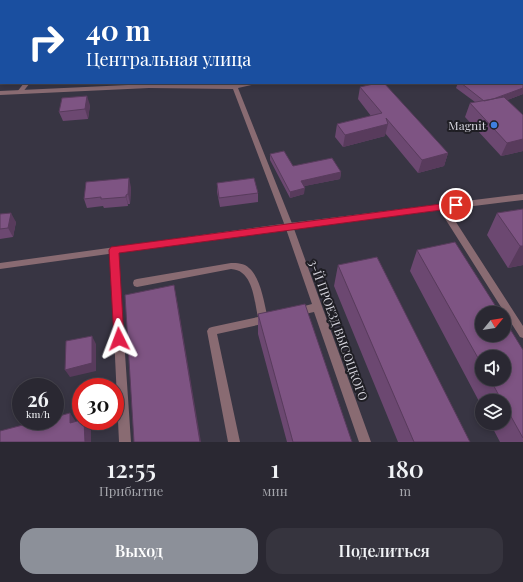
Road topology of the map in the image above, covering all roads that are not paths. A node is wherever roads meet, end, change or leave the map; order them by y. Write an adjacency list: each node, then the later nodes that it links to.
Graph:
1 (26, 84): 4 (lane)
2 (249, 84): 3 (street)
3 (235, 87): 4 (street); 8 (street, 3-Й ПРОЕЗД ВЫСОЦКОГО)
4 (20, 92): 5 (street)
5 (0, 93)
6 (523, 197): 7 (street)
7 (442, 207): 8 (street); 14 (street)
8 (288, 226): 9 (street); 12 (street, 3-Й ПРОЕЗД ВЫСОЦКОГО)
9 (114, 250): 10 (street); 15 (street)
10 (0, 266)
11 (137, 283): 13 (street)
12 (317, 307): 13 (street); 17 (street, 3-Й ПРОЕЗД ВЫСОЦКОГО)
13 (263, 320): 16 (street)
14 (523, 334)
15 (125, 442)
16 (234, 442)
17 (365, 442)

